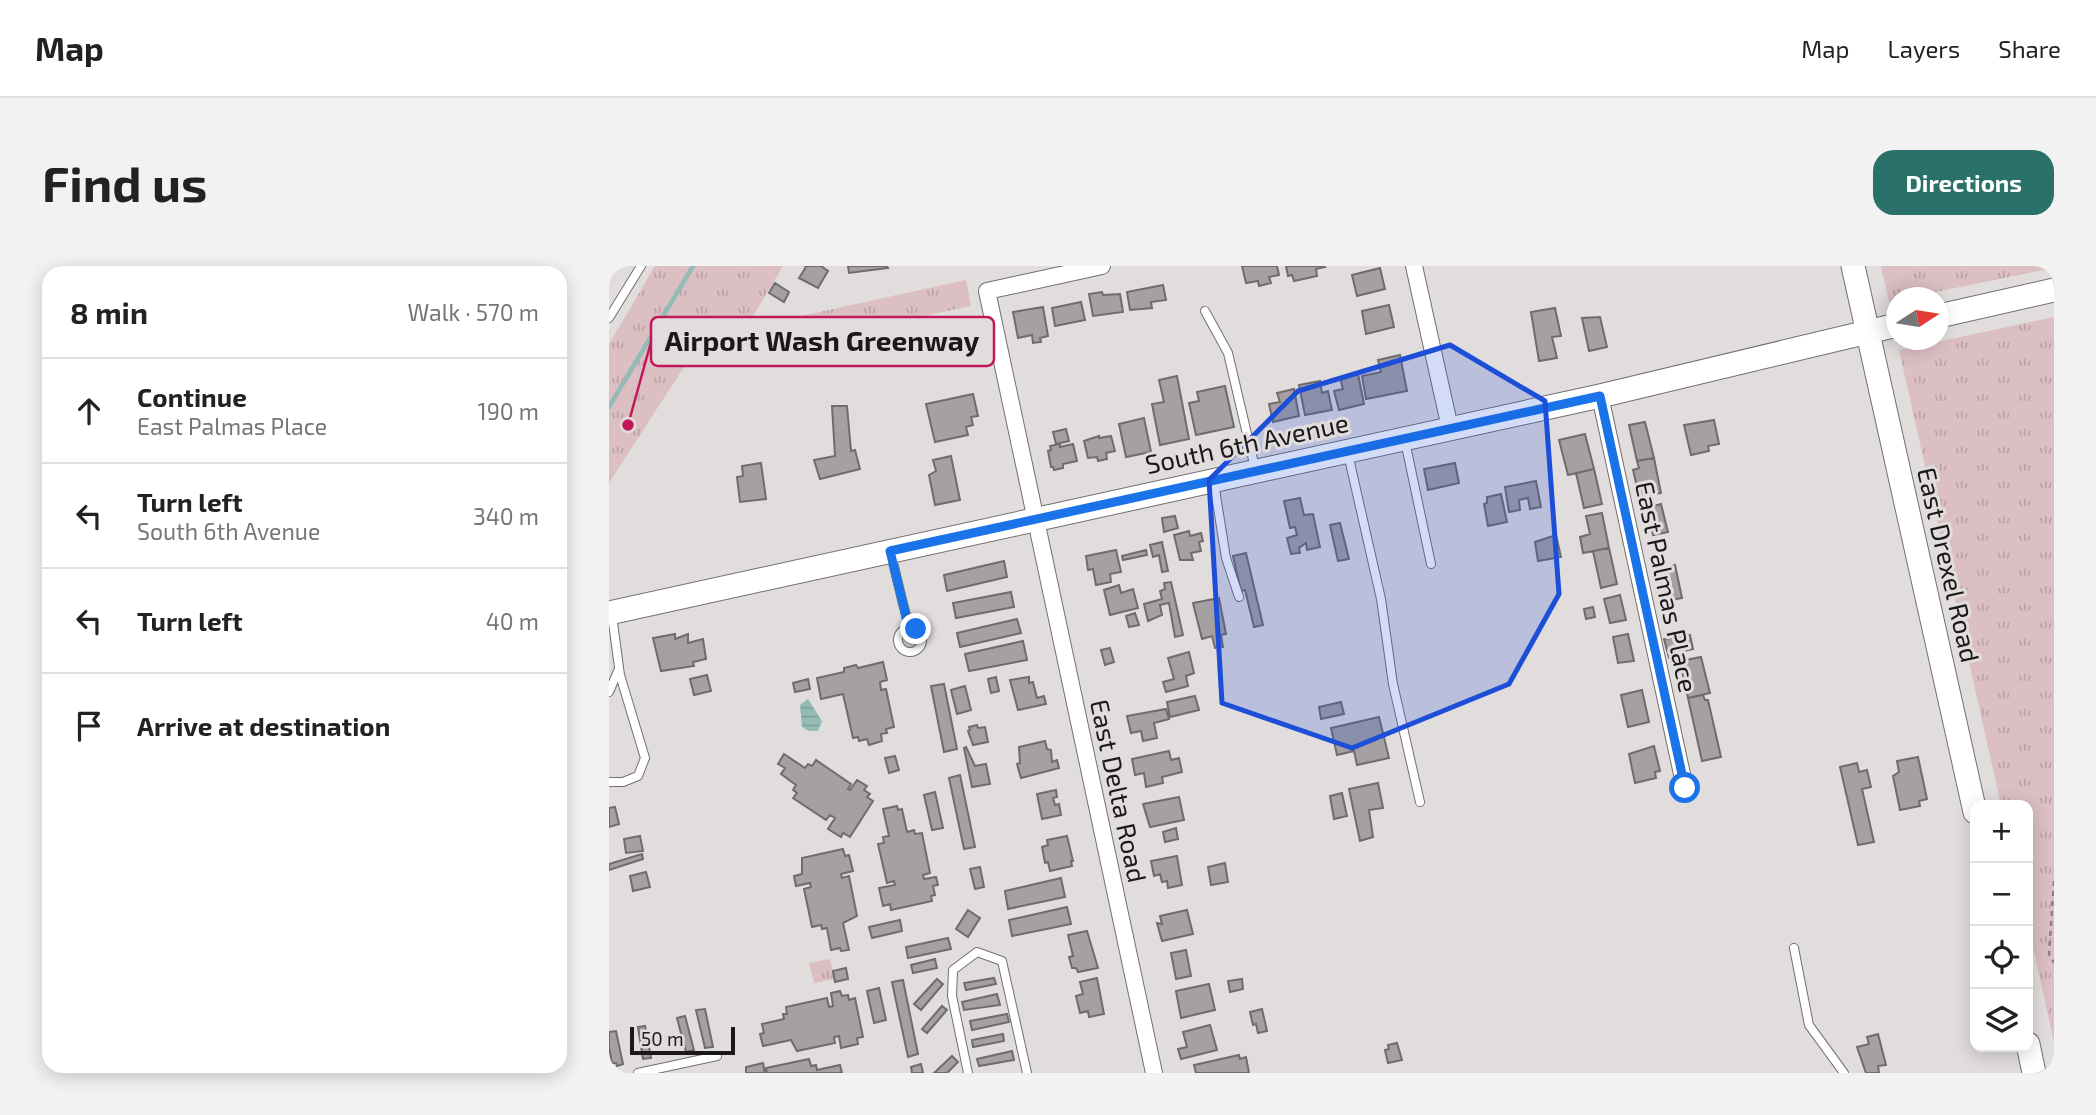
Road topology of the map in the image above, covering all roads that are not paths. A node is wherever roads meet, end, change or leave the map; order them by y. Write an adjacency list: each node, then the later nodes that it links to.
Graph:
1 (641, 266): 8 (lane)
2 (1102, 266): 17 (street, East Delta Road)
3 (1414, 266): 12 (street)
4 (1853, 266): 10 (street, East Drexel Road)
5 (2054, 290): 7 (street)
6 (1205, 311): 15 (lane)
7 (1949, 314)
8 (609, 318)
9 (1886, 327): 10 (street, South 6th Avenue)
10 (1867, 331): 11 (street, South 6th Avenue); 27 (street, East Drexel Road)
11 (1600, 396): 12 (street, South 6th Avenue); 26 (street, East Palmas Place)
12 (1450, 428): 13 (street, South 6th Avenue)
13 (1404, 438): 14 (street, South 6th Avenue); 19 (lane)
14 (1348, 451): 15 (street, South 6th Avenue); 28 (lane)
15 (1255, 471): 16 (street, South 6th Avenue)
16 (1213, 480): 17 (street, South 6th Avenue); 20 (lane)
17 (1034, 519): 18 (street, South 6th Avenue); 35 (street, East Delta Road)
18 (890, 551): 21 (street, South 6th Avenue); 22 (lane)
19 (1431, 564)
20 (1239, 597)
21 (610, 612): 23 (lane)
22 (909, 628)
23 (619, 668): 24 (lane); 25 (lane)
24 (609, 692)
25 (609, 782)
26 (1685, 788)
27 (1972, 800)
28 (1420, 802)
29 (1794, 948): 36 (lane)
30 (2030, 1052): 37 (street)
31 (717, 1056): 32 (lane)
32 (638, 1073)
33 (968, 1073): 34 (lane)
34 (1027, 1073)
35 (1154, 1073)
36 (1845, 1073)
37 (2034, 1073)

